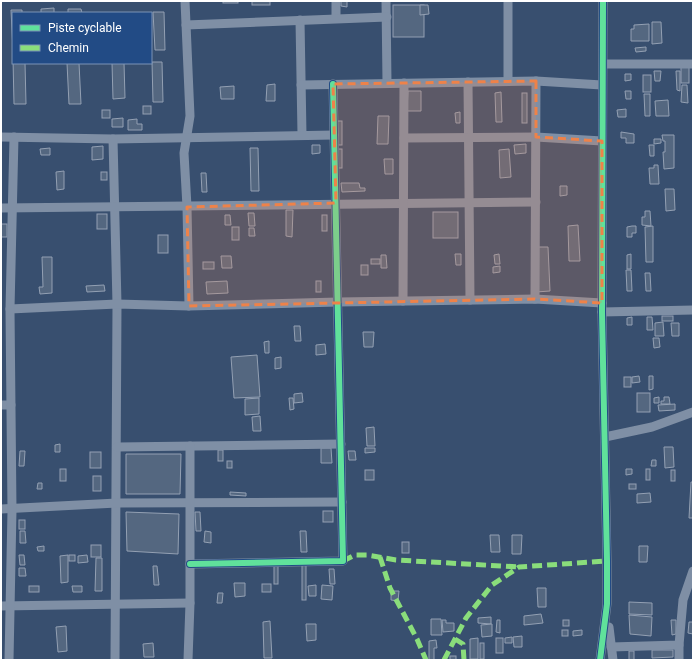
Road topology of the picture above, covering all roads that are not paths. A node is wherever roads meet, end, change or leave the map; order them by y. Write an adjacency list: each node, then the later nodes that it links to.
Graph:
1 (185, 1): 9 (street)
2 (336, 1): 7 (street)
3 (386, 1): 6 (street)
4 (508, 1): 12 (street)
5 (603, 1): 10 (street)
6 (386, 17): 7 (street); 15 (street)
7 (336, 18): 8 (street)
8 (300, 20): 9 (street); 18 (street)
9 (186, 25): 22 (street)
10 (604, 64): 11 (street); 19 (street)
11 (693, 64)
12 (508, 81): 13 (street); 14 (street)
13 (536, 81): 19 (street); 26 (street)
14 (468, 82): 16 (street); 25 (street)
15 (387, 83): 16 (street); 17 (street)
16 (404, 83): 27 (street)
17 (333, 84): 18 (street); 21 (street)
18 (301, 85): 20 (street)
19 (602, 85): 29 (street)
20 (302, 135): 21 (street); 22 (street)
21 (334, 135): 32 (street)
22 (187, 136): 28 (street); 34 (street)
23 (1, 137): 24 (street)
24 (14, 137): 28 (street); 36 (street)
25 (469, 137): 26 (street); 27 (street); 30 (street)
26 (536, 137): 29 (street); 31 (street)
27 (404, 138): 33 (street)
28 (113, 139): 37 (street)
29 (602, 141): 44 (street)
30 (469, 202): 31 (street); 33 (street); 39 (street)
31 (536, 202): 38 (street)
32 (336, 203): 33 (street); 34 (street); 41 (street)
33 (403, 203): 40 (street)
34 (187, 207): 37 (street); 43 (street)
35 (1, 208): 36 (street)
36 (13, 208): 37 (street); 45 (street)
37 (114, 208): 42 (street)
38 (536, 299): 39 (street); 44 (street)
39 (470, 300): 40 (street)
40 (403, 301): 41 (street)
41 (338, 302): 43 (street); 51 (street)
42 (117, 304): 43 (street); 45 (street); 53 (street)
43 (189, 306)
44 (602, 308): 46 (street); 50 (street)
45 (10, 309): 48 (street)
46 (693, 310)
47 (1, 405): 48 (street)
48 (12, 405): 58 (street)
49 (693, 412): 50 (street)
50 (605, 437): 63 (street)
51 (341, 444): 52 (street); 55 (street)
52 (190, 446): 53 (street); 54 (street)
53 (117, 447): 56 (street)
54 (190, 502): 55 (street); 56 (street); 59 (street)
55 (342, 502): 59 (street)
56 (117, 503): 58 (street); 61 (street)
57 (1, 509): 58 (street)
58 (12, 510): 65 (street)
59 (190, 564): 62 (street)
60 (693, 571): 66 (street)
61 (116, 603): 62 (street); 65 (street); 69 (street)
62 (190, 603): 70 (street)
63 (607, 604): 67 (street); 71 (street)
64 (1, 606): 65 (street)
65 (11, 606): 68 (street)
66 (679, 645): 67 (street); 73 (street)
67 (611, 647): 72 (street)
68 (9, 660)
69 (115, 660)
70 (188, 660)
71 (600, 660)
72 (613, 660)
73 (679, 660)

